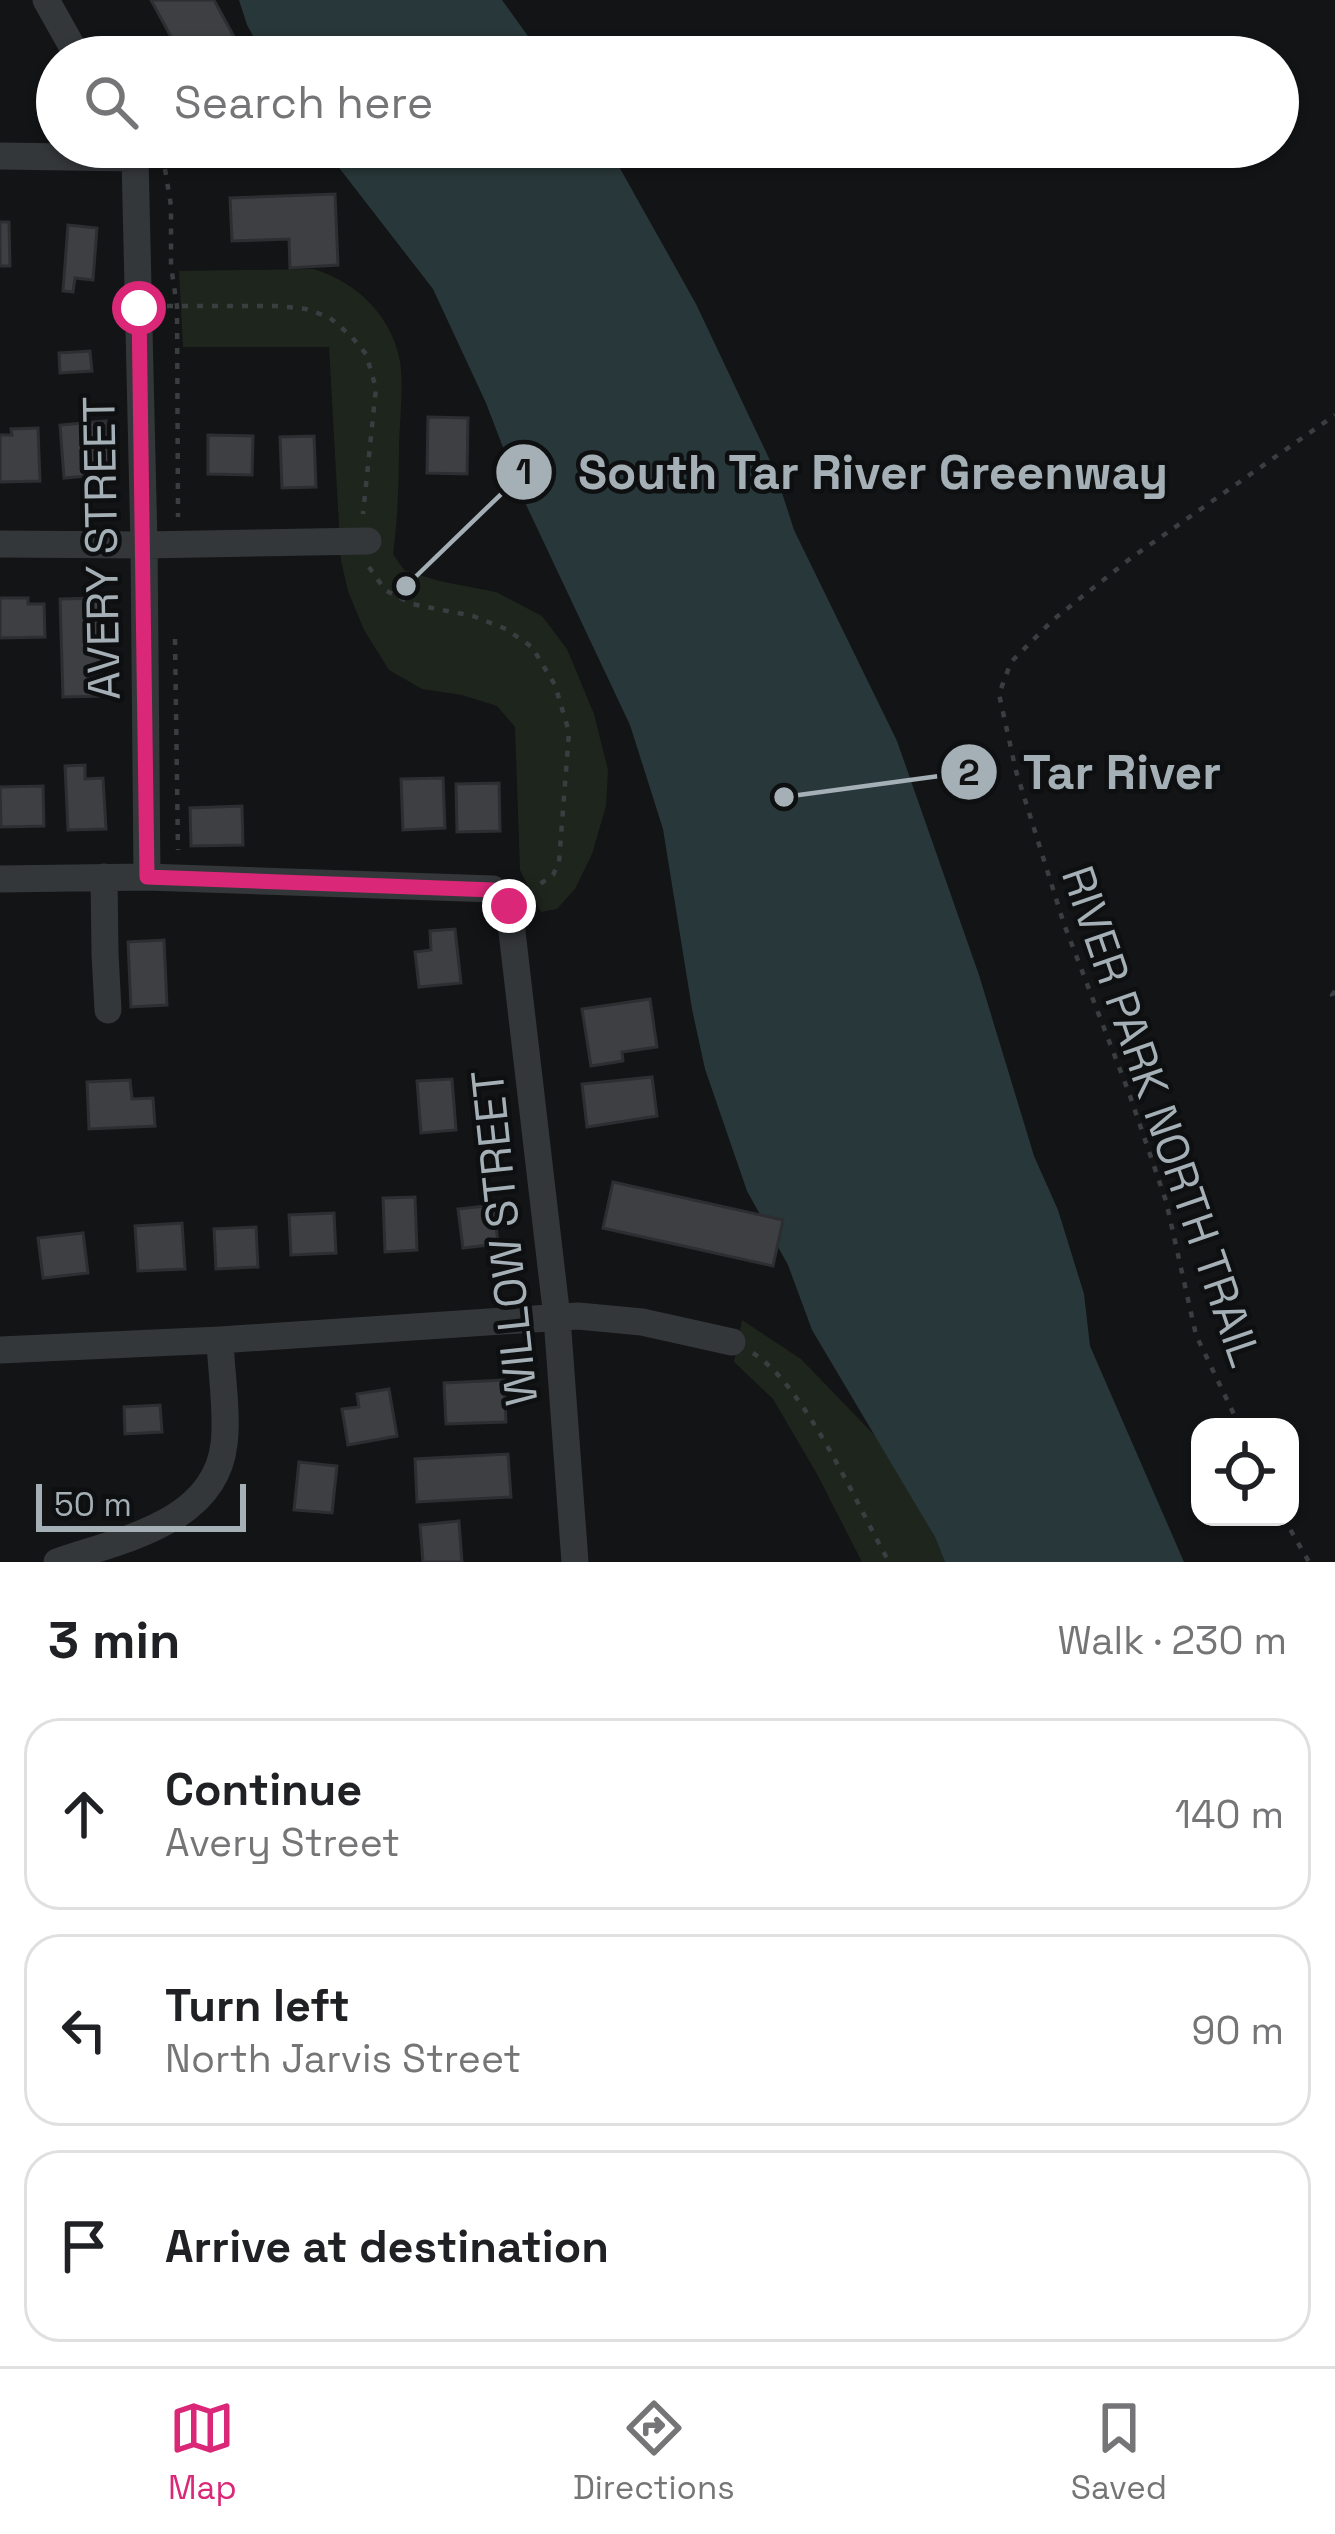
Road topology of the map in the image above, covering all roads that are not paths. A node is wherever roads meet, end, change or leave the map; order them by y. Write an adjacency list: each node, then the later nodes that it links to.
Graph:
1 (46, 0): 2 (street)
2 (66, 36)
3 (0, 156): 4 (street)
4 (36, 156)
5 (142, 168): 8 (street, AVERY STREET)
6 (368, 541): 8 (street)
7 (0, 544): 8 (street)
8 (144, 545): 10 (street, AVERY STREET)
9 (104, 877): 10 (street); 11 (street); 12 (street)
10 (147, 877): 13 (street, WILLOW STREET)
11 (0, 879)
12 (108, 1010)
13 (557, 1318): 14 (street); 15 (street); 18 (street, WILLOW STREET)
14 (220, 1340): 16 (street); 17 (street)
15 (732, 1342)
16 (0, 1350)
17 (56, 1562)
18 (575, 1562)

